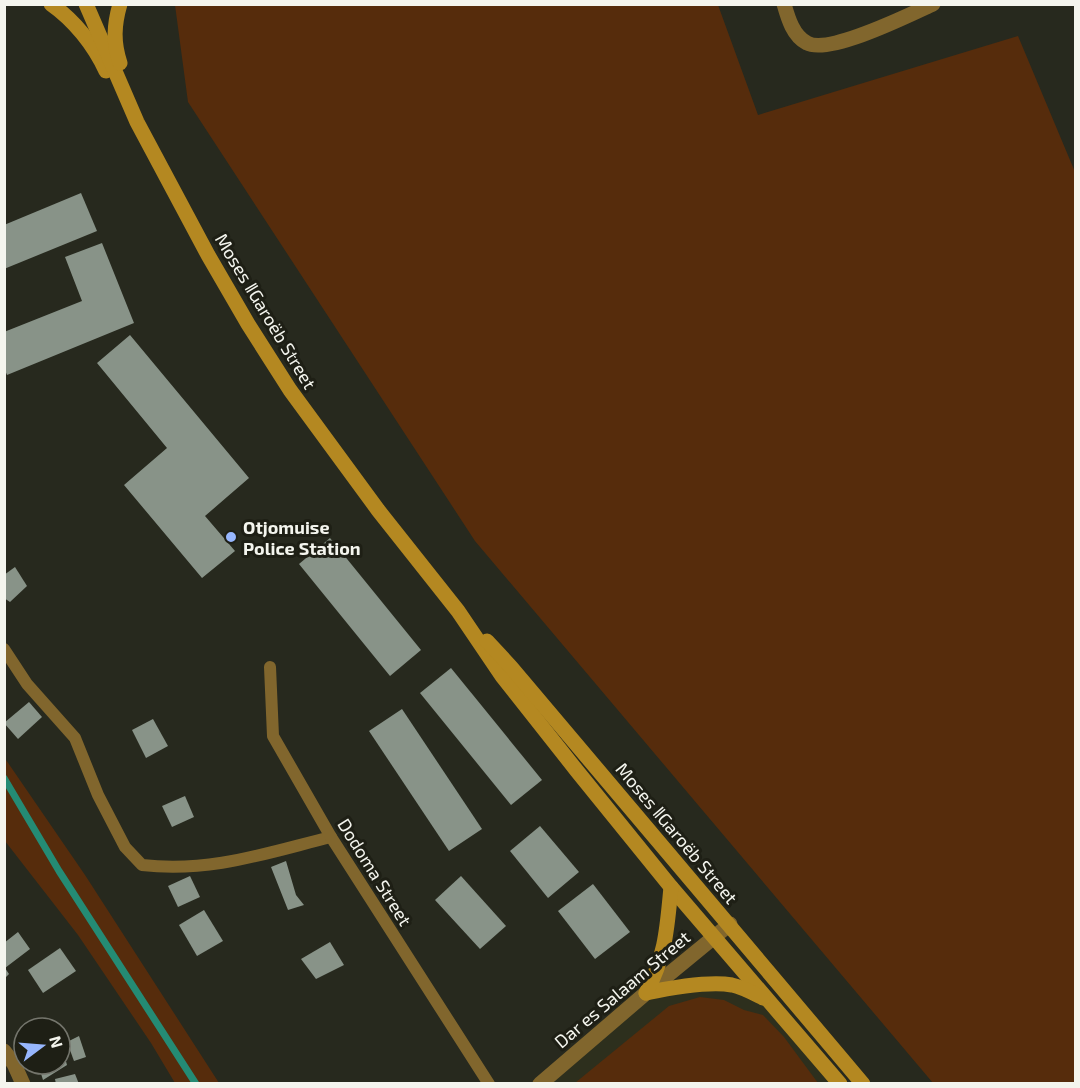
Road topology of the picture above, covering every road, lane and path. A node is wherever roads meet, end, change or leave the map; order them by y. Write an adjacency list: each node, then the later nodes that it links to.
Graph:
1 (51, 4): 6 (main road)
2 (86, 4): 6 (main road, Moses ǁGaroëb Street)
3 (120, 4): 6 (main road)
4 (784, 4): 5 (street)
5 (933, 4)
6 (137, 122): 7 (main road, Moses ǁGaroëb Street)
7 (458, 611): 11 (main road, Moses ǁGaroëb Street); 12 (main road, Moses ǁGaroëb Street)
8 (4, 649): 10 (lane)
9 (270, 667): 10 (lane, Dodoma Street)
10 (331, 837): 18 (lane, Dodoma Street)
11 (671, 887): 13 (main road, Moses ǁGaroëb Street); 14 (main road)
12 (730, 924): 13 (street, Dar es Salaam Street); 21 (main road, Moses ǁGaroëb Street)
13 (714, 938): 14 (street, Dar es Salaam Street); 15 (main road, Moses ǁGaroëb Street)
14 (646, 993): 15 (main road); 19 (street, Dar es Salaam Street)
15 (766, 999): 20 (main road, Moses ǁGaroëb Street)
16 (4, 1051): 17 (street)
17 (23, 1083)
18 (489, 1083)
19 (540, 1083)
20 (840, 1083)
21 (863, 1083)

